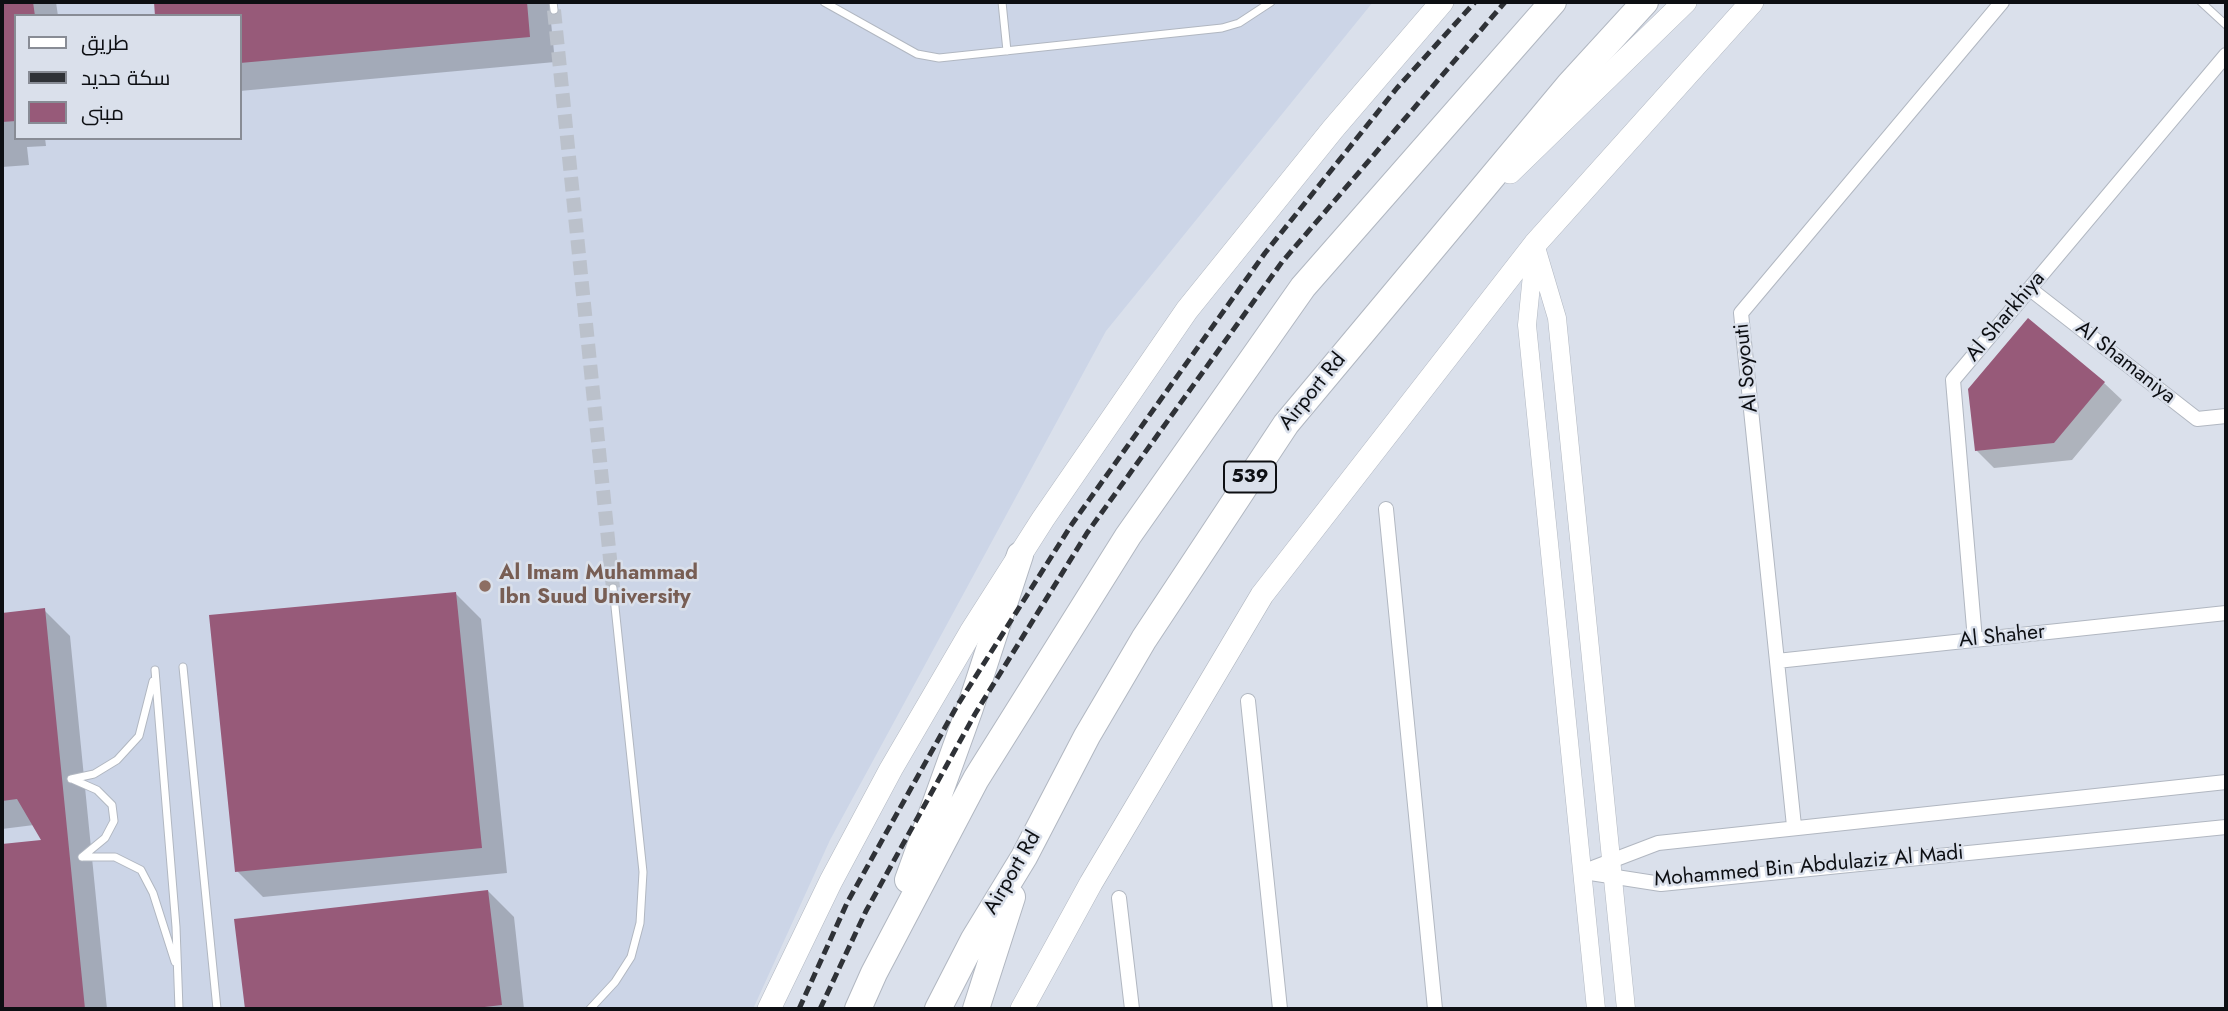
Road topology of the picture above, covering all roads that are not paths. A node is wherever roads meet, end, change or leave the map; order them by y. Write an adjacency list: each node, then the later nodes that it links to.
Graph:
1 (824, 2): 12 (lane)
2 (1002, 2): 12 (lane)
3 (1271, 2): 12 (lane)
4 (1553, 2): 34 (highway)
5 (1645, 2): 14 (highway, Airport Rd / 539)
6 (1685, 2): 14 (main road)
7 (1752, 2): 15 (main road)
8 (2002, 2): 23 (street, Al Soyouti)
9 (2201, 2): 11 (lane)
10 (1442, 3): 19 (main road)
11 (2226, 25)
12 (1007, 51)
13 (2226, 55): 16 (street, Al Sharkhiya)
14 (1434, 244): 29 (highway, Airport Rd / 539)
15 (1535, 244): 30 (street); 31 (street); 44 (main road)
16 (2029, 289): 17 (street, Al Shamaniya); 22 (street, Al Sharkhiya)
17 (2226, 416)
18 (1387, 509): 47 (street)
19 (1020, 555): 34 (highway); 40 (main road)
20 (613, 588): 39 (lane)
21 (2226, 613): 22 (street, Al Shaher)
22 (1975, 640): 23 (street, Al Shaher)
23 (1777, 661): 27 (street, Al Soyouti)
24 (183, 667): 38 (lane)
25 (1248, 701): 46 (street)
26 (2226, 782): 27 (street, Mohammed Bin Abdulaziz Al Madi)
27 (1794, 826): 30 (street, Mohammed Bin Abdulaziz Al Madi)
28 (2226, 827): 32 (street, Mohammed Bin Abdulaziz Al Madi)
29 (1024, 858): 42 (highway, Airport Rd / 539); 43 (highway)
30 (1611, 858): 31 (street, Mohammed Bin Abdulaziz Al Madi); 32 (street)
31 (1582, 872): 32 (street, Mohammed Bin Abdulaziz Al Madi); 48 (street)
32 (1613, 877): 49 (street)
33 (1119, 898): 45 (street)
34 (874, 973): 41 (highway)
35 (179, 974): 35 (lane); 36 (lane); 37 (lane)
36 (179, 1009)
37 (184, 1009)
38 (217, 1009)
39 (590, 1009)
40 (769, 1009)
41 (859, 1009)
42 (938, 1009)
43 (976, 1009)
44 (1022, 1009)
45 (1132, 1009)
46 (1280, 1009)
47 (1435, 1009)
48 (1596, 1009)
49 (1626, 1009)

